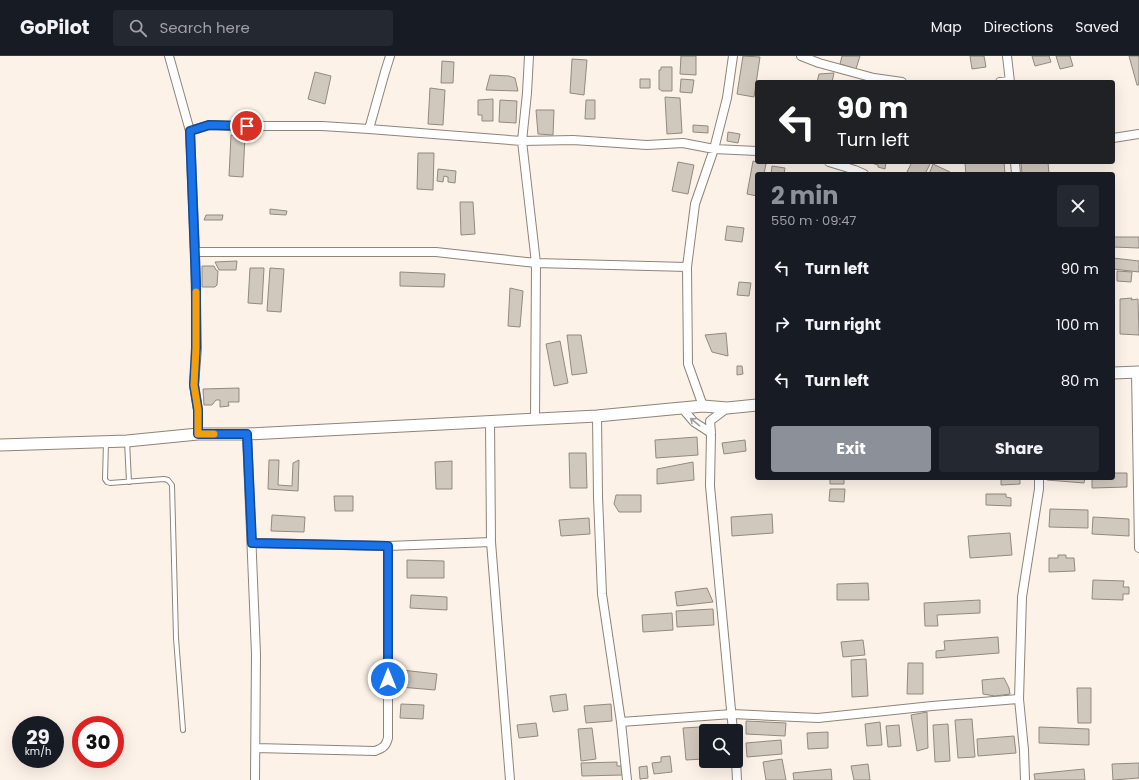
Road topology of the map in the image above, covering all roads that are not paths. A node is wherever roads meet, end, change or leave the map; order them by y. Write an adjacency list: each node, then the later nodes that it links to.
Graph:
1 (169, 56): 10 (street)
2 (390, 56): 9 (street)
3 (529, 56): 13 (street)
4 (733, 56): 14 (street)
5 (801, 56): 7 (street)
6 (1007, 56): 8 (street)
7 (891, 80)
8 (1010, 80)
9 (369, 129): 10 (street); 13 (street)
10 (190, 131): 18 (street)
11 (1139, 134): 12 (street)
12 (1115, 138)
13 (522, 141): 14 (street); 19 (street)
14 (714, 149): 15 (street); 20 (street)
15 (755, 151)
16 (836, 164): 17 (street)
17 (860, 172)
18 (195, 252): 19 (street); 31 (street)
19 (536, 263): 20 (street); 28 (street)
20 (687, 267): 24 (street)
21 (1138, 372): 22 (main road); 41 (street)
22 (1115, 373)
23 (755, 405): 26 (main road)
24 (703, 406): 25 (main road); 26 (main road)
25 (682, 408): 27 (main road); 30 (street, one-way to 25)
26 (727, 408): 30 (street)
27 (597, 416): 28 (main road); 44 (street)
28 (534, 419): 29 (main road)
29 (490, 421): 32 (main road); 38 (street)
30 (711, 433): 43 (street)
31 (198, 434): 32 (main road); 33 (main road)
32 (247, 434): 39 (street)
33 (127, 441): 34 (main road); 37 (lane)
34 (106, 442): 35 (main road); 37 (lane)
35 (0, 445)
36 (1039, 480): 42 (street)
37 (129, 482): 46 (lane)
38 (491, 542): 40 (street); 50 (street)
39 (252, 543): 40 (street); 47 (street)
40 (388, 546): 47 (street)
41 (1139, 548)
42 (1019, 699): 43 (street); 53 (street)
43 (732, 714): 44 (street); 45 (street)
44 (621, 722): 51 (street)
45 (733, 724)
46 (183, 730)
47 (256, 748): 49 (street)
48 (736, 768): 52 (street)
49 (255, 780)
50 (510, 780)
51 (627, 780)
52 (737, 780)
53 (1025, 780)

